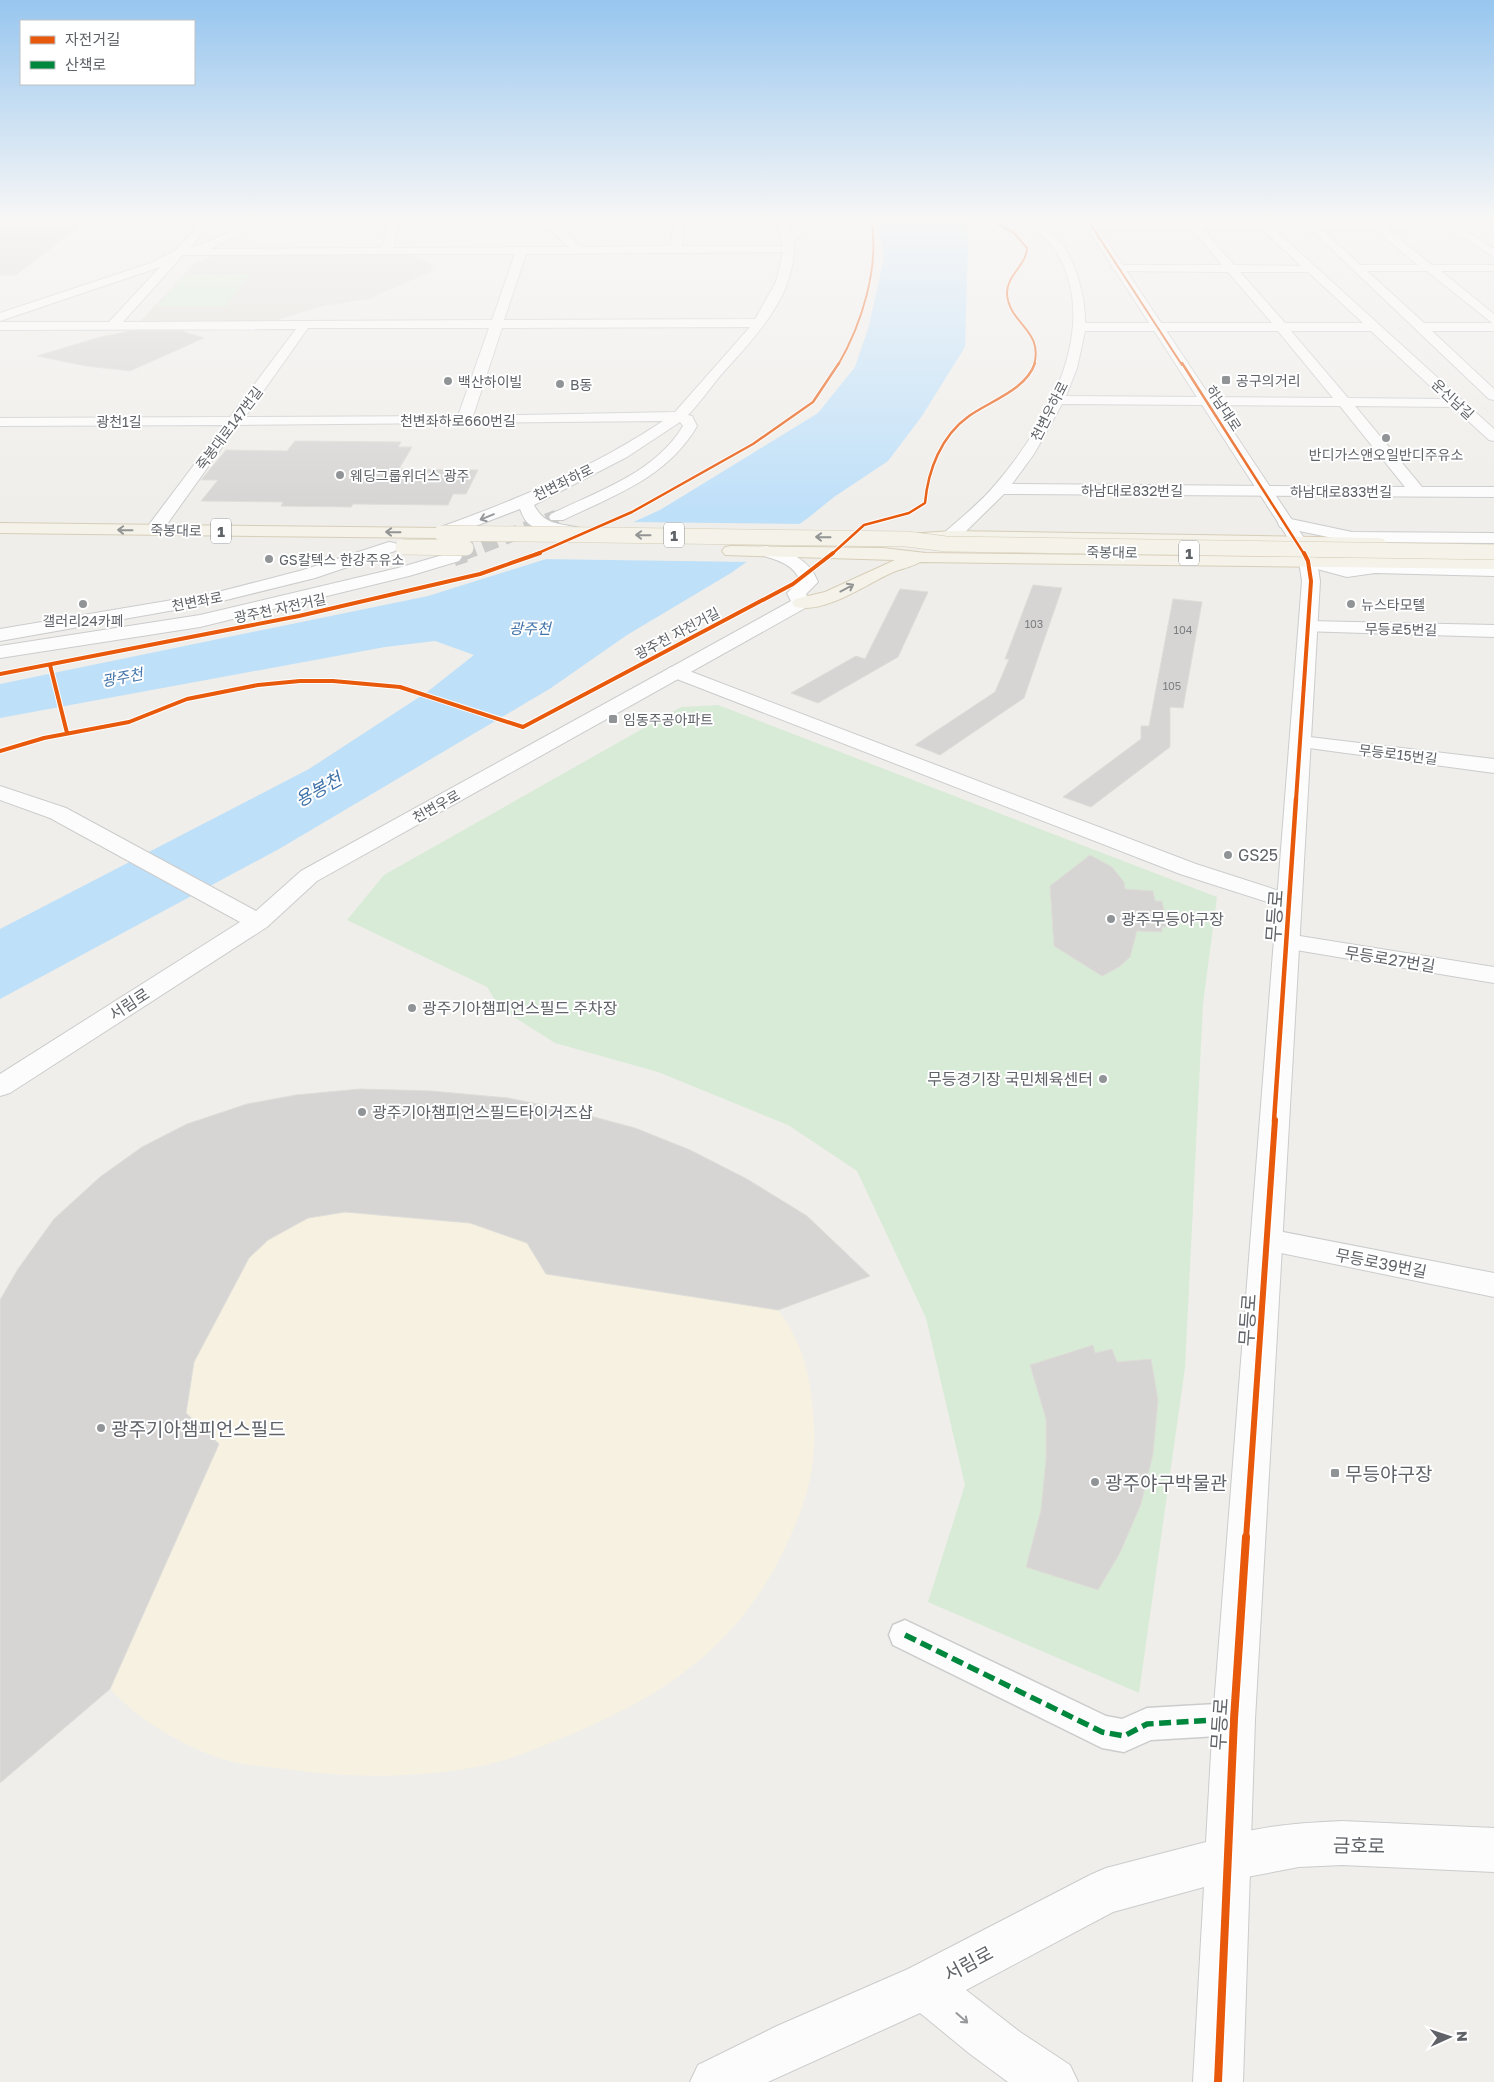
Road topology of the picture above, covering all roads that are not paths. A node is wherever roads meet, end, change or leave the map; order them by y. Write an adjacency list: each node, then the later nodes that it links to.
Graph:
1 (121, 316): 14 (street)
2 (499, 316): 10 (street)
3 (763, 316): 9 (street, 천변좌하로)
4 (1078, 316): 15 (street, 천변우하로)
5 (1150, 316): 13 (street, 하남대로)
6 (1273, 316): 16 (street, 하남대로833번길)
7 (1364, 316): 17 (street, 운신남길)
8 (1410, 316): 18 (street)
9 (759, 323): 10 (street); 25 (street, 천변좌하로)
10 (497, 324): 12 (street); 27 (street)
11 (0, 326): 14 (street)
12 (304, 326): 14 (street); 26 (street, 죽봉대로147번길)
13 (1157, 326): 15 (street); 16 (street); 22 (street, 하남대로)
14 (111, 327)
15 (1079, 327): 21 (street, 천변우하로)
16 (1282, 327): 17 (street); 23 (street, 하남대로833번길)
17 (1376, 327): 24 (street, 운신남길)
18 (1422, 327): 19 (street); 20 (street)
19 (1494, 327)
20 (1494, 396)
21 (1057, 400): 22 (street); 30 (street, 천변우하로)
22 (1206, 400): 23 (street); 31 (street, 하남대로)
23 (1344, 402): 24 (street); 32 (street, 하남대로833번길)
24 (1458, 404): 29 (street, 운신남길)
25 (678, 416): 27 (street, 천변좌하로660번길); 34 (street, 천변좌하로); 35 (street, 천변좌하로)
26 (237, 420): 27 (street, 천변좌하로660번길); 28 (street, 광천1길); 38 (street, 죽봉대로147번길)
27 (464, 420)
28 (0, 422)
29 (1494, 437)
30 (1000, 489): 31 (street, 하남대로832번길); 41 (street, 천변우하로)
31 (1264, 491): 32 (street, 하남대로833번길); 36 (street, 하남대로)
32 (1418, 492): 33 (street, 하남대로833번길)
33 (1494, 492)
34 (532, 498): 39 (street, 천변좌하로, one-way to 39); 40 (street)
35 (557, 517)
36 (1286, 523): 42 (street); 48 (street, 하남대로)
37 (0, 528): 38 (main road, 죽봉대로 / 1, one-way to 37)
38 (154, 530): 39 (main road, 죽봉대로 / 1, one-way to 38)
39 (441, 532): 40 (main road, 1, bridge)
40 (578, 534): 43 (main road, 1, one-way to 40, bridge)
41 (950, 536): 43 (main road); 48 (main road)
42 (1494, 538)
43 (907, 539): 49 (main road, 죽봉대로 / 1, bridge)
44 (0, 541): 46 (main road, 죽봉대로 / 1)
45 (1494, 545): 48 (main road)
46 (396, 547): 47 (main road, 죽봉대로 / 1, bridge); 59 (street, 천변좌로)
47 (766, 551): 50 (main road, 죽봉대로 / 1); 56 (street)
48 (1303, 551): 52 (main road); 54 (main road); 55 (street); 57 (street, 무등로)
49 (1494, 552)
50 (883, 553): 52 (main road); 53 (main road, 죽봉대로 / 1)
51 (453, 557): 60 (street)
52 (926, 558): 56 (main road, one-way to 52)
53 (1494, 558)
54 (1494, 564)
55 (1494, 571)
56 (801, 603): 61 (street, 천변우로)
57 (1308, 627): 58 (street, 무등로5번길); 62 (street, 무등로)
58 (1494, 631)
59 (0, 635)
60 (0, 652)
61 (676, 672): 65 (street); 66 (street, 천변우로)
62 (1301, 742): 63 (street, 무등로15번길); 65 (street, 무등로)
63 (1494, 766)
64 (0, 793): 66 (street)
65 (1290, 902): 67 (street, 무등로)
66 (258, 922): 69 (street, 서림로)
67 (1287, 942): 68 (street, 무등로27번길); 70 (street, 무등로)
68 (1494, 975)
69 (0, 1087)
70 (1268, 1240): 71 (street, 무등로39번길); 73 (street, 무등로)
71 (1494, 1286)
72 (905, 1635): 73 (street)
73 (1234, 1719): 75 (street, 무등로)
74 (1494, 1850): 75 (street, 금호로)
75 (1226, 1859): 76 (street, 서림로); 79 (street, 무등로)
76 (925, 1986): 77 (street, 서림로); 78 (street, one-way to 78)
77 (715, 2082)
78 (1053, 2082)
79 (1218, 2082)

